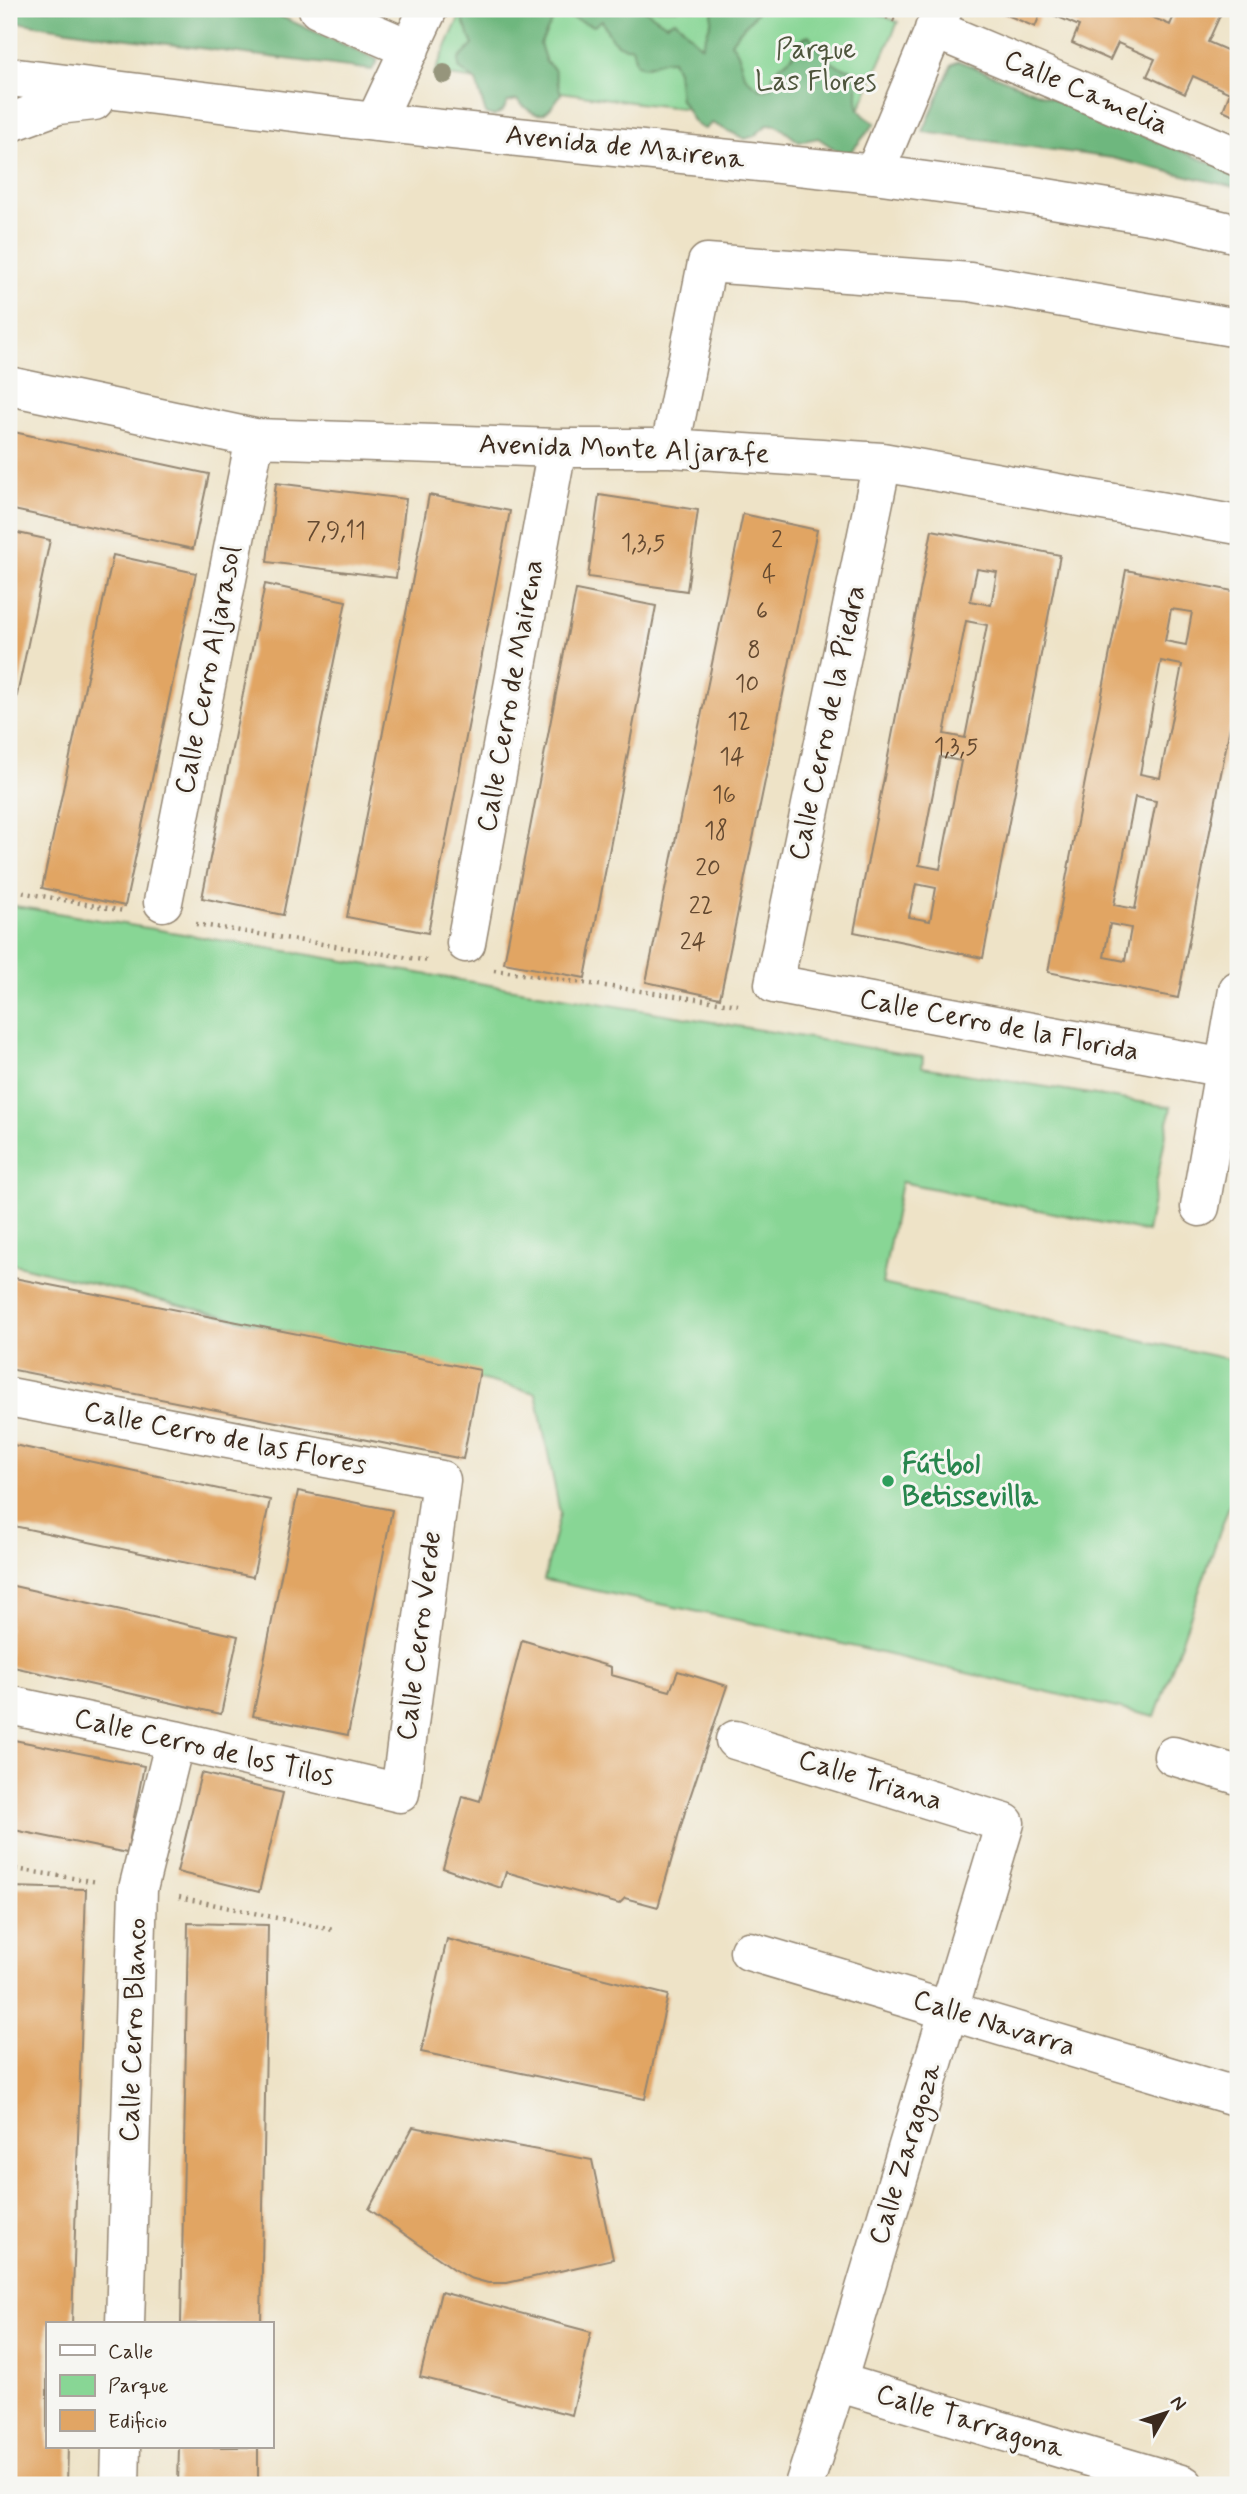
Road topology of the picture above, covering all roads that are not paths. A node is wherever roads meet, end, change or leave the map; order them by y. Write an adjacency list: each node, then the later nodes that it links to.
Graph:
1 (318, 9): 4 (street)
2 (428, 9): 4 (street)
3 (938, 19): 9 (street, Calle Camelia); 10 (street)
4 (410, 49): 7 (street)
5 (9, 77): 6 (street, Avenida de Mairena)
6 (194, 99): 7 (street, Avenida de Mairena); 8 (street)
7 (375, 122): 10 (street, Avenida de Mairena)
8 (9, 123)
9 (1238, 157)
10 (874, 174): 11 (street, Avenida de Mairena)
11 (1238, 234)
12 (1238, 328): 16 (street)
13 (9, 386): 14 (street, Avenida Monte Aljarafe)
14 (255, 438): 15 (street, Avenida Monte Aljarafe); 19 (street, Calle Cerro Aljarasol)
15 (557, 448): 16 (street, Avenida Monte Aljarafe); 20 (street, Calle Cerro de Mairena)
16 (670, 448): 17 (street, Avenida Monte Aljarafe)
17 (881, 462): 18 (street, Avenida Monte Aljarafe); 21 (street, Calle Cerro de la Piedra)
18 (1238, 525)
19 (161, 910)
20 (464, 954)
21 (774, 984): 23 (street, Calle Cerro de la Florida)
22 (1238, 990): 23 (street)
23 (1225, 1068): 24 (street)
24 (1200, 1207)
25 (9, 1397): 26 (street, Calle Cerro de las Flores)
26 (441, 1480): 32 (street, Calle Cerro Verde)
27 (9, 1704): 28 (street, Calle Cerro de los Tilos)
28 (175, 1740): 32 (street, Calle Cerro de los Tilos); 37 (street, Calle Cerro Blanco)
29 (735, 1740): 33 (street, Calle Triana)
30 (1173, 1756): 31 (street)
31 (1238, 1775)
32 (400, 1793)
33 (1005, 1823): 35 (street, Calle Zaragoza)
34 (749, 1951): 35 (street, Calle Navarra)
35 (949, 2010): 36 (street, Calle Navarra); 38 (street, Calle Zaragoza)
36 (1238, 2097)
37 (125, 2322)
38 (837, 2382): 41 (street, Calle Zaragoza); 42 (street, Calle Tarragona)
39 (121, 2448): 40 (street)
40 (120, 2485)
41 (804, 2485)
42 (1184, 2485)

